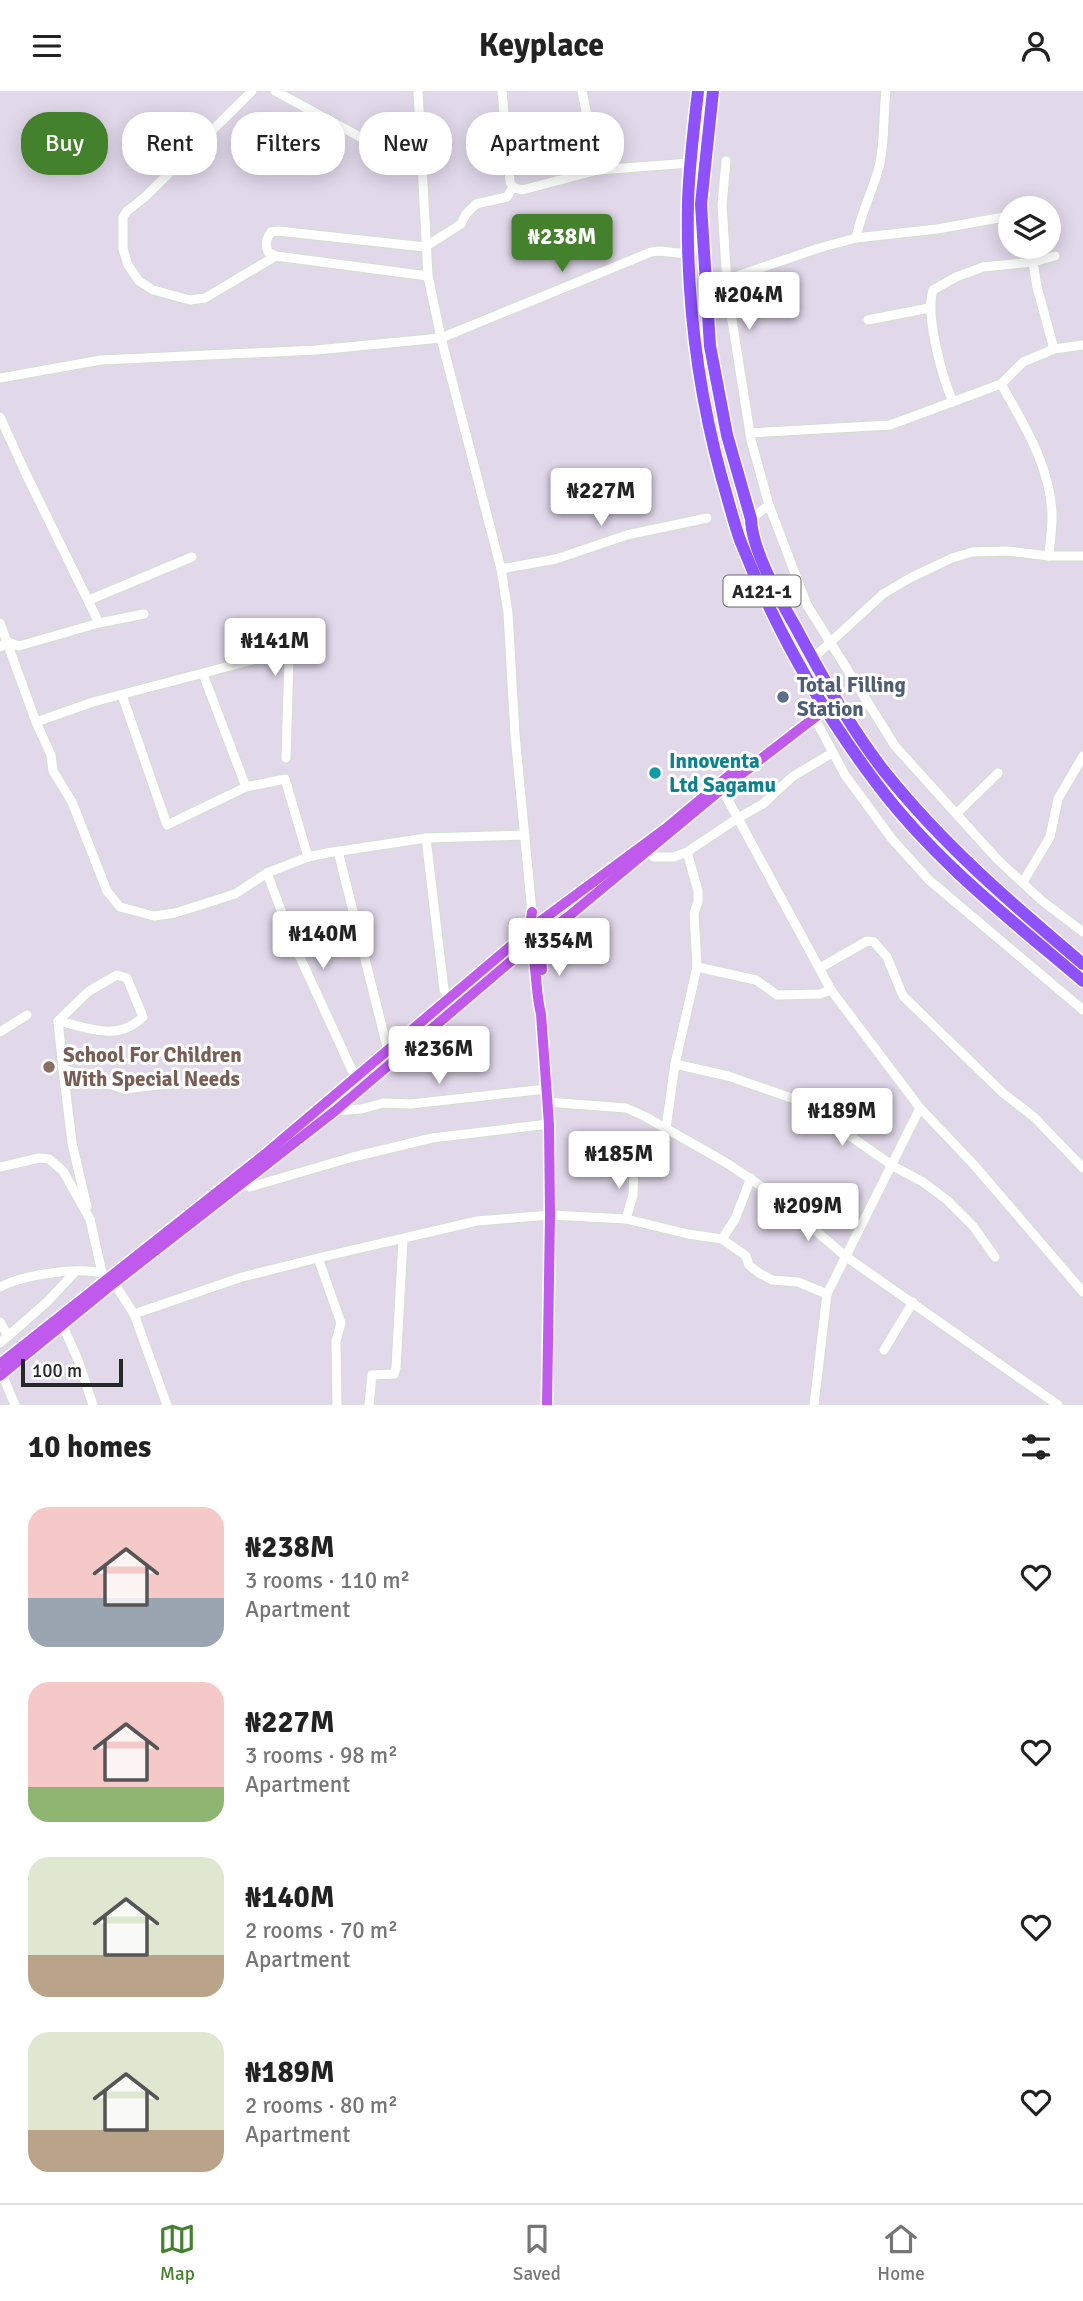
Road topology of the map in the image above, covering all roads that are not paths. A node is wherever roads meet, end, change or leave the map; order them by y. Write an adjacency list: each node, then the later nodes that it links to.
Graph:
1 (252, 91): 22 (street)
2 (418, 91): 9 (street)
3 (502, 91): 17 (street)
4 (582, 91): 10 (street)
5 (698, 91): 13 (highway, A121-1)
6 (713, 91): 39 (highway, A121-1)
7 (886, 91): 19 (street)
8 (280, 93): 11 (street)
9 (419, 112)
10 (586, 112)
11 (359, 136)
12 (726, 161): 26 (street)
13 (690, 163): 14 (street); 21 (highway, A121-1)
14 (624, 168)
15 (421, 175): 20 (street)
16 (579, 175): 17 (street)
17 (513, 187): 20 (street)
18 (998, 218): 19 (street)
19 (856, 238): 26 (street)
20 (425, 247): 22 (street); 25 (street)
21 (688, 254): 29 (street); 53 (highway, A121-1)
22 (276, 255): 25 (street)
23 (1044, 259): 24 (street)
24 (1033, 262): 27 (street); 31 (street)
25 (428, 276): 29 (street)
26 (727, 284): 36 (street)
27 (929, 308): 28 (street); 34 (street)
28 (868, 320)
29 (441, 338): 32 (street); 43 (street)
30 (1083, 345): 31 (street)
31 (1054, 349): 33 (street)
32 (0, 378)
33 (1001, 384): 34 (street); 40 (street)
34 (953, 403): 36 (street)
35 (0, 417): 44 (street)
36 (751, 433): 37 (street)
37 (769, 505): 39 (street); 48 (street)
38 (707, 517): 43 (street)
39 (751, 519): 50 (highway, A121-1)
40 (1049, 556): 41 (street); 48 (street)
41 (1083, 556)
42 (192, 557): 44 (street)
43 (501, 569): 64 (street)
44 (89, 600): 47 (street)
45 (144, 614): 47 (street)
46 (0, 623): 49 (street)
47 (99, 623): 49 (street)
48 (831, 643): 50 (street); 62 (street)
49 (4, 644): 55 (street)
50 (812, 659): 53 (highway, A121-1)
51 (203, 674): 52 (street); 57 (street); 60 (street)
52 (122, 695): 55 (street); 60 (street)
53 (829, 702): 54 (main road); 73 (main road); 81 (highway, A121-1); 84 (highway, A121-1)
54 (814, 717): 56 (street); 61 (main road)
55 (36, 722): 70 (street)
56 (832, 754): 63 (street); 87 (street)
57 (286, 758)
58 (1081, 763): 71 (street)
59 (998, 773): 62 (street)
60 (246, 787): 69 (street)
61 (722, 789): 63 (street); 67 (main road)
62 (957, 813): 71 (street)
63 (738, 818): 68 (street); 83 (street)
64 (525, 835): 65 (street); 72 (street)
65 (426, 838): 66 (street); 86 (street)
66 (338, 851): 69 (street); 91 (street)
67 (648, 852): 68 (street); 74 (main road)
68 (687, 852): 82 (street)
69 (308, 857): 70 (street)
70 (267, 873): 94 (street)
71 (1023, 882): 76 (street)
72 (532, 912): 73 (main road); 75 (main road)
73 (538, 923): 75 (main road); 77 (main road)
74 (553, 928): 77 (main road); 80 (main road)
75 (528, 931): 78 (main road); 86 (main road)
76 (1083, 932)
77 (540, 937): 78 (main road); 80 (main road)
78 (530, 945): 79 (main road); 80 (main road)
79 (511, 962): 80 (main road); 99 (main road)
80 (538, 963): 96 (main road)
81 (1083, 964)
82 (697, 967): 85 (street); 92 (street)
83 (820, 968): 85 (street); 105 (street)
84 (1083, 981)
85 (831, 990): 98 (street)
86 (451, 997): 91 (main road)
87 (1083, 1010)
88 (27, 1015): 90 (street)
89 (58, 1021): 89 (street); 93 (street)
90 (0, 1032)
91 (388, 1051): 94 (main road)
92 (676, 1064): 101 (street); 102 (street)
93 (63, 1069): 95 (street); 109 (street)
94 (356, 1079): 117 (main road)
95 (167, 1084)
96 (546, 1089): 97 (main road); 99 (street)
97 (547, 1102): 100 (main road); 101 (street)
98 (920, 1108): 102 (street); 119 (street)
99 (335, 1111): 107 (main road)
100 (549, 1124): 107 (street); 108 (main road)
101 (666, 1128): 106 (street)
102 (893, 1165): 113 (street); 114 (street)
103 (0, 1167): 109 (street)
104 (634, 1168): 110 (street)
105 (1083, 1168)
106 (751, 1178): 112 (street); 113 (street)
107 (243, 1183): 117 (main road)
108 (550, 1215): 110 (street); 111 (street); 134 (main road)
109 (90, 1219): 117 (street)
110 (626, 1219): 112 (street)
111 (403, 1239): 115 (street); 133 (street)
112 (722, 1239): 120 (street)
113 (845, 1256): 120 (street); 121 (street)
114 (995, 1257)
115 (318, 1258): 122 (street); 132 (street)
116 (75, 1272): 117 (street); 118 (street); 125 (street)
117 (108, 1277): 122 (street); 124 (main road); 128 (main road)
118 (0, 1287)
119 (1083, 1292)
120 (827, 1294): 135 (street)
121 (913, 1302): 127 (street); 136 (street)
122 (134, 1314): 131 (street)
123 (0, 1322): 125 (street)
124 (63, 1326): 128 (main road); 130 (street)
125 (8, 1335): 126 (street)
126 (0, 1343)
127 (884, 1350)
128 (1, 1371): 129 (street)
129 (15, 1405)
130 (93, 1405)
131 (167, 1405)
132 (337, 1405)
133 (369, 1405)
134 (547, 1405)
135 (814, 1405)
136 (1058, 1405)

